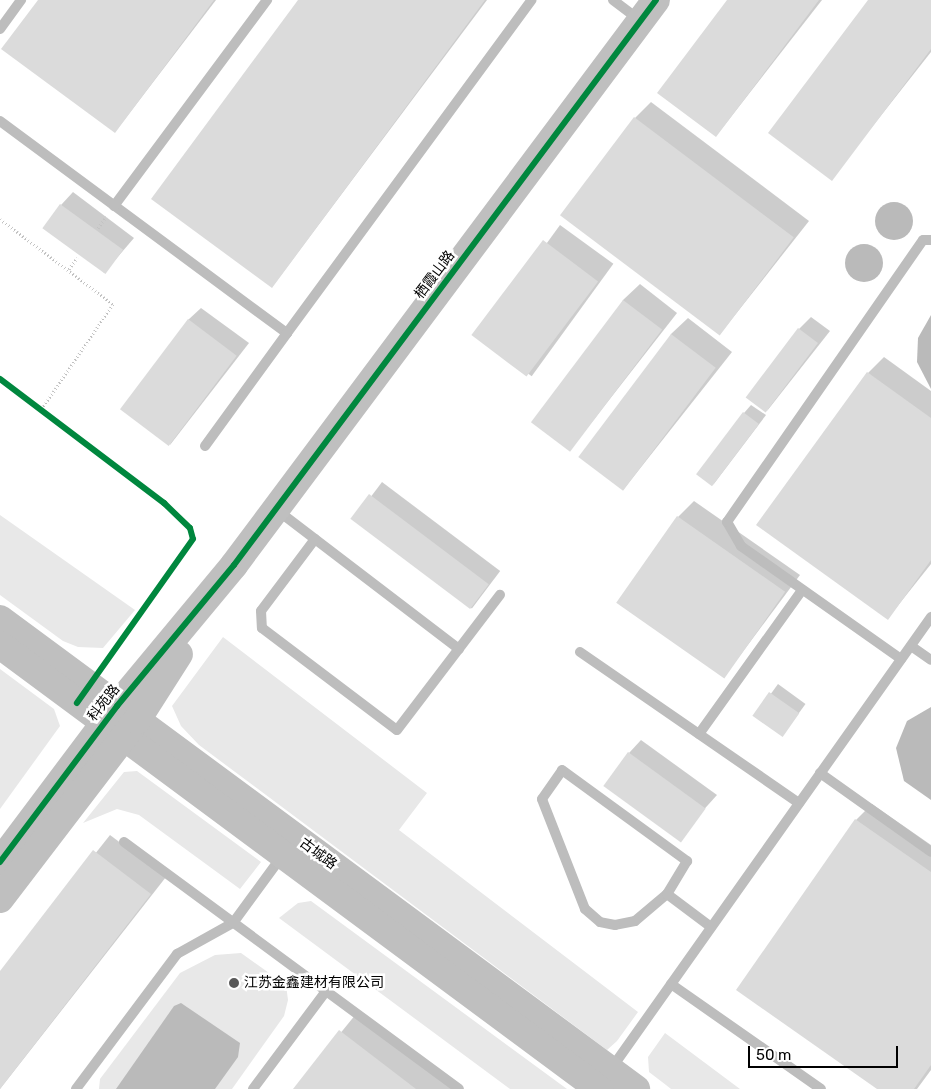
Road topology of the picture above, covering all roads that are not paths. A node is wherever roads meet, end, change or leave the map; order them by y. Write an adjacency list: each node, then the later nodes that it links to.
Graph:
1 (21, 0): 6 (lane)
2 (267, 0): 8 (lane)
3 (532, 0): 10 (lane)
4 (614, 0): 5 (lane)
5 (648, 10): 12 (street, 栖霞山路)
6 (0, 30)
7 (0, 122): 8 (lane)
8 (114, 206): 10 (lane)
9 (931, 240): 15 (lane)
10 (287, 332): 11 (lane)
11 (205, 446)
12 (276, 509): 13 (lane); 14 (street, 栖霞山路)
13 (315, 539): 21 (lane); 21 (lane)
14 (234, 565): 25 (street, 科苑路)
15 (802, 590): 23 (lane); 26 (lane)
16 (500, 595): 21 (lane)
17 (931, 617): 20 (lane)
18 (0, 619): 25 (street, 古城路)
19 (0, 645): 25 (street, 古城路)
20 (911, 646): 23 (lane); 24 (lane)
21 (459, 649)
22 (580, 652): 26 (lane)
23 (901, 660): 27 (lane)
24 (931, 660)
25 (120, 722): 30 (street, 古城路); 32 (street, 科苑路); 34 (street, 科苑路)
26 (699, 734): 28 (lane)
27 (820, 773): 28 (lane); 31 (lane)
28 (799, 804): 36 (lane)
29 (124, 842): 35 (lane)
30 (289, 846): 35 (lane); 39 (street, 古城路)
31 (931, 852)
32 (0, 862)
33 (667, 894): 33 (lane); 36 (lane)
34 (0, 899)
35 (233, 923): 38 (lane); 40 (lane)
36 (711, 927): 37 (lane)
37 (671, 984): 39 (lane); 44 (lane)
38 (326, 991): 41 (lane); 42 (lane)
39 (602, 1082): 43 (street, 古城路)
40 (76, 1089)
41 (253, 1089)
42 (459, 1089)
43 (636, 1089)
44 (821, 1089)

